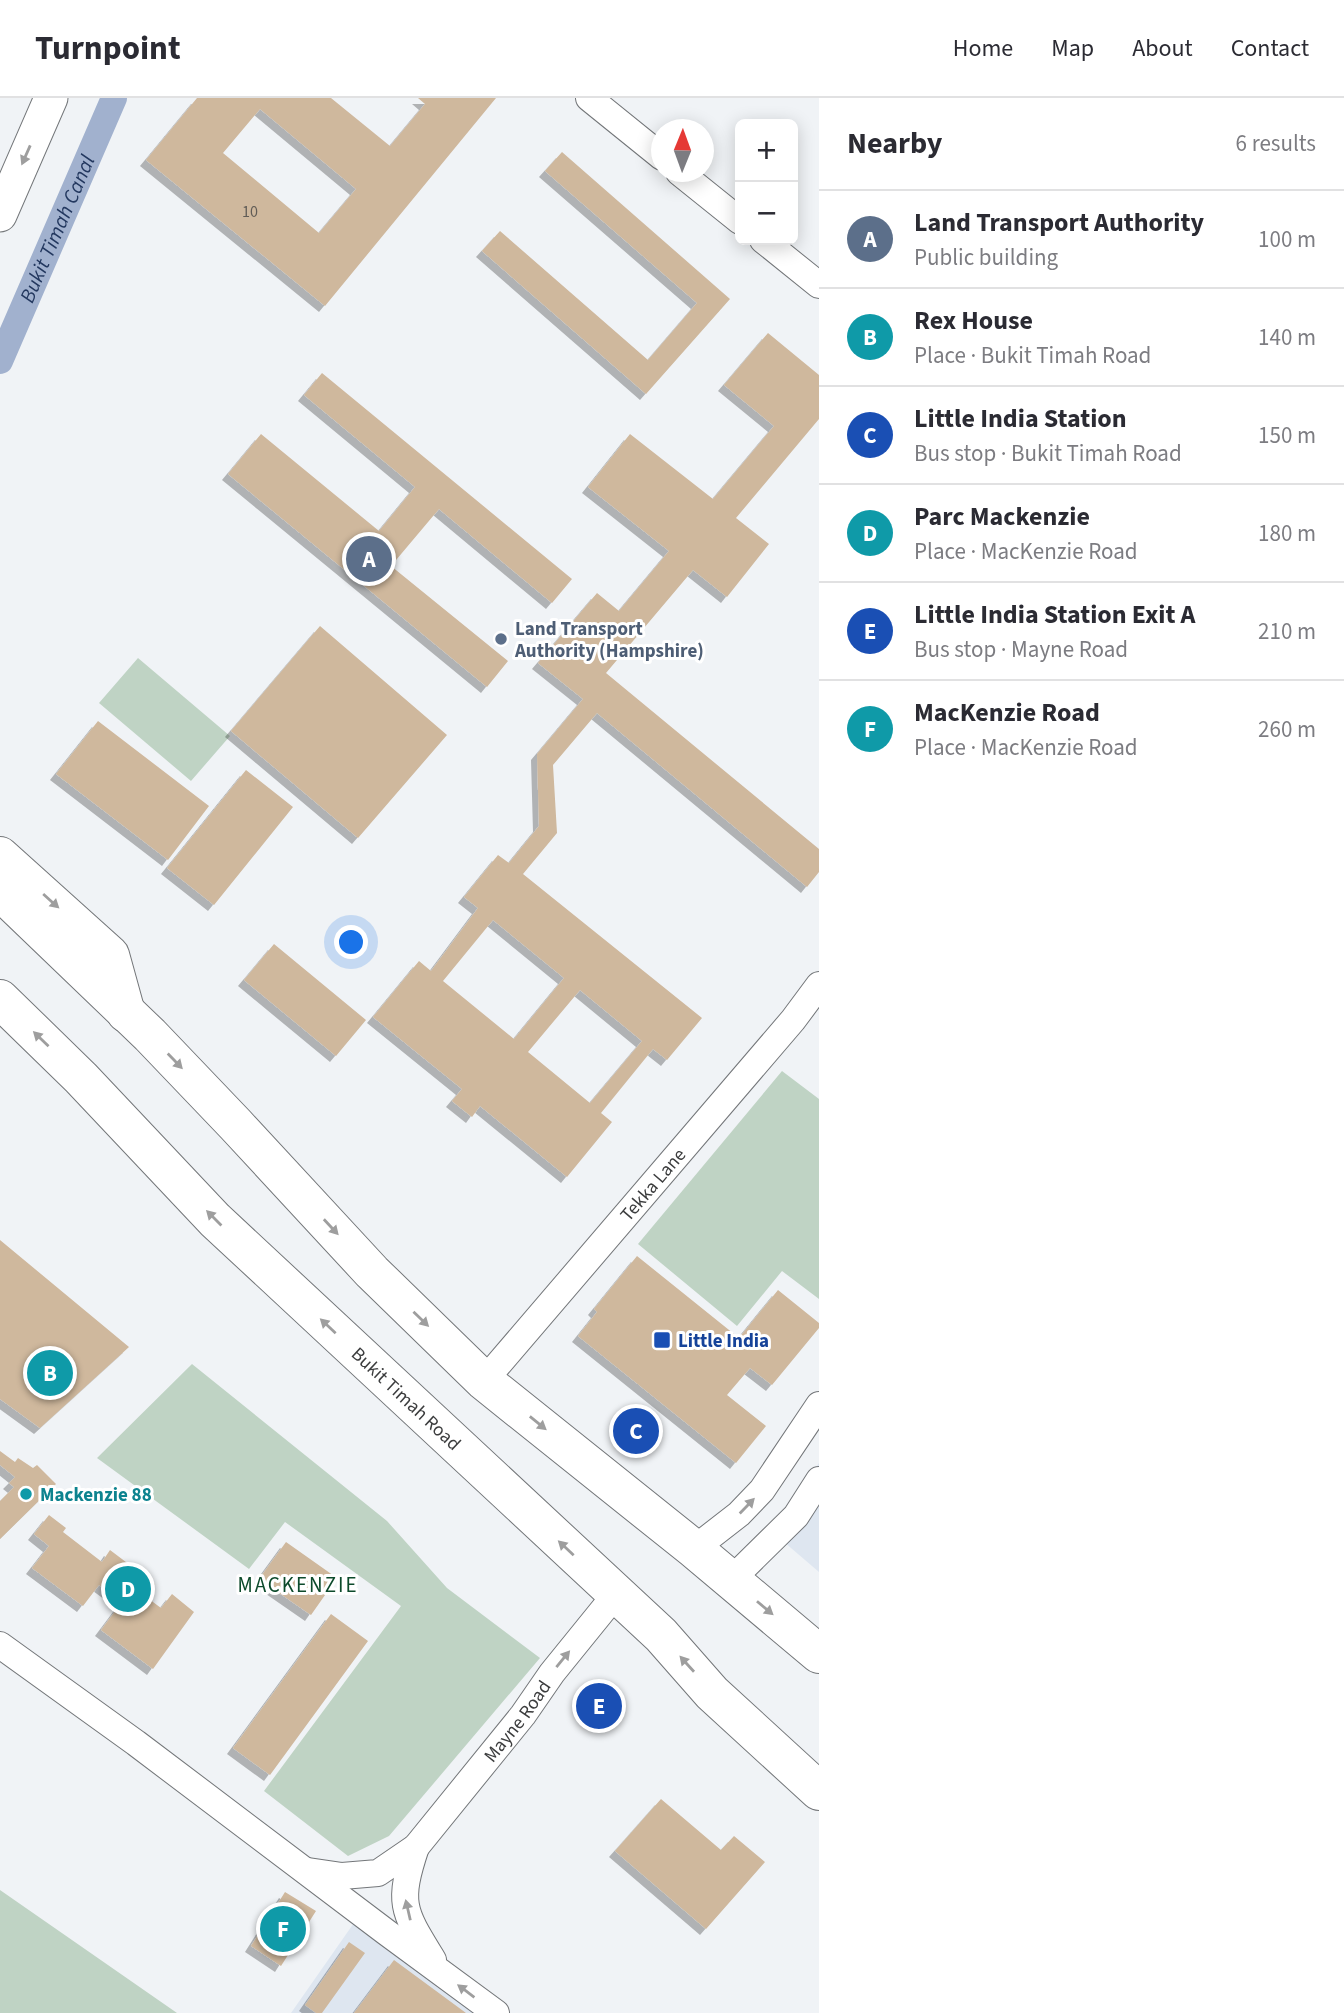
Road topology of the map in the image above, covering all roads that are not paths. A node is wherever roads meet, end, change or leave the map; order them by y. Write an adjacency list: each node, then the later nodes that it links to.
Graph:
1 (51, 98): 5 (main road, one-way to 5)
2 (589, 98): 3 (street)
3 (651, 148)
4 (691, 182): 6 (street)
5 (0, 215)
6 (735, 217)
7 (769, 245): 8 (street)
8 (819, 285)
9 (0, 856): 13 (highway, one-way to 13)
10 (0, 891): 13 (highway)
11 (819, 985): 14 (street, Tekka Lane)
12 (0, 999): 19 (highway, Bukit Timah Road, one-way to 12)
13 (127, 1013): 14 (highway, one-way to 14)
14 (484, 1381): 17 (highway, one-way to 17)
15 (819, 1405): 17 (street, one-way to 15)
16 (819, 1480): 18 (street)
17 (694, 1549): 18 (highway)
18 (731, 1580): 21 (highway, one-way to 21)
19 (616, 1594): 22 (highway, Bukit Timah Road, one-way to 19); 23 (street, Mayne Road, one-way to 19)
20 (0, 1645): 24 (street)
21 (819, 1654)
22 (819, 1791)
23 (416, 1847): 24 (street, Mayne Road); 25 (street, Mayne Road, one-way to 23)
24 (308, 1871): 25 (street)
25 (436, 1968): 26 (street, one-way to 25)
26 (496, 2013)

